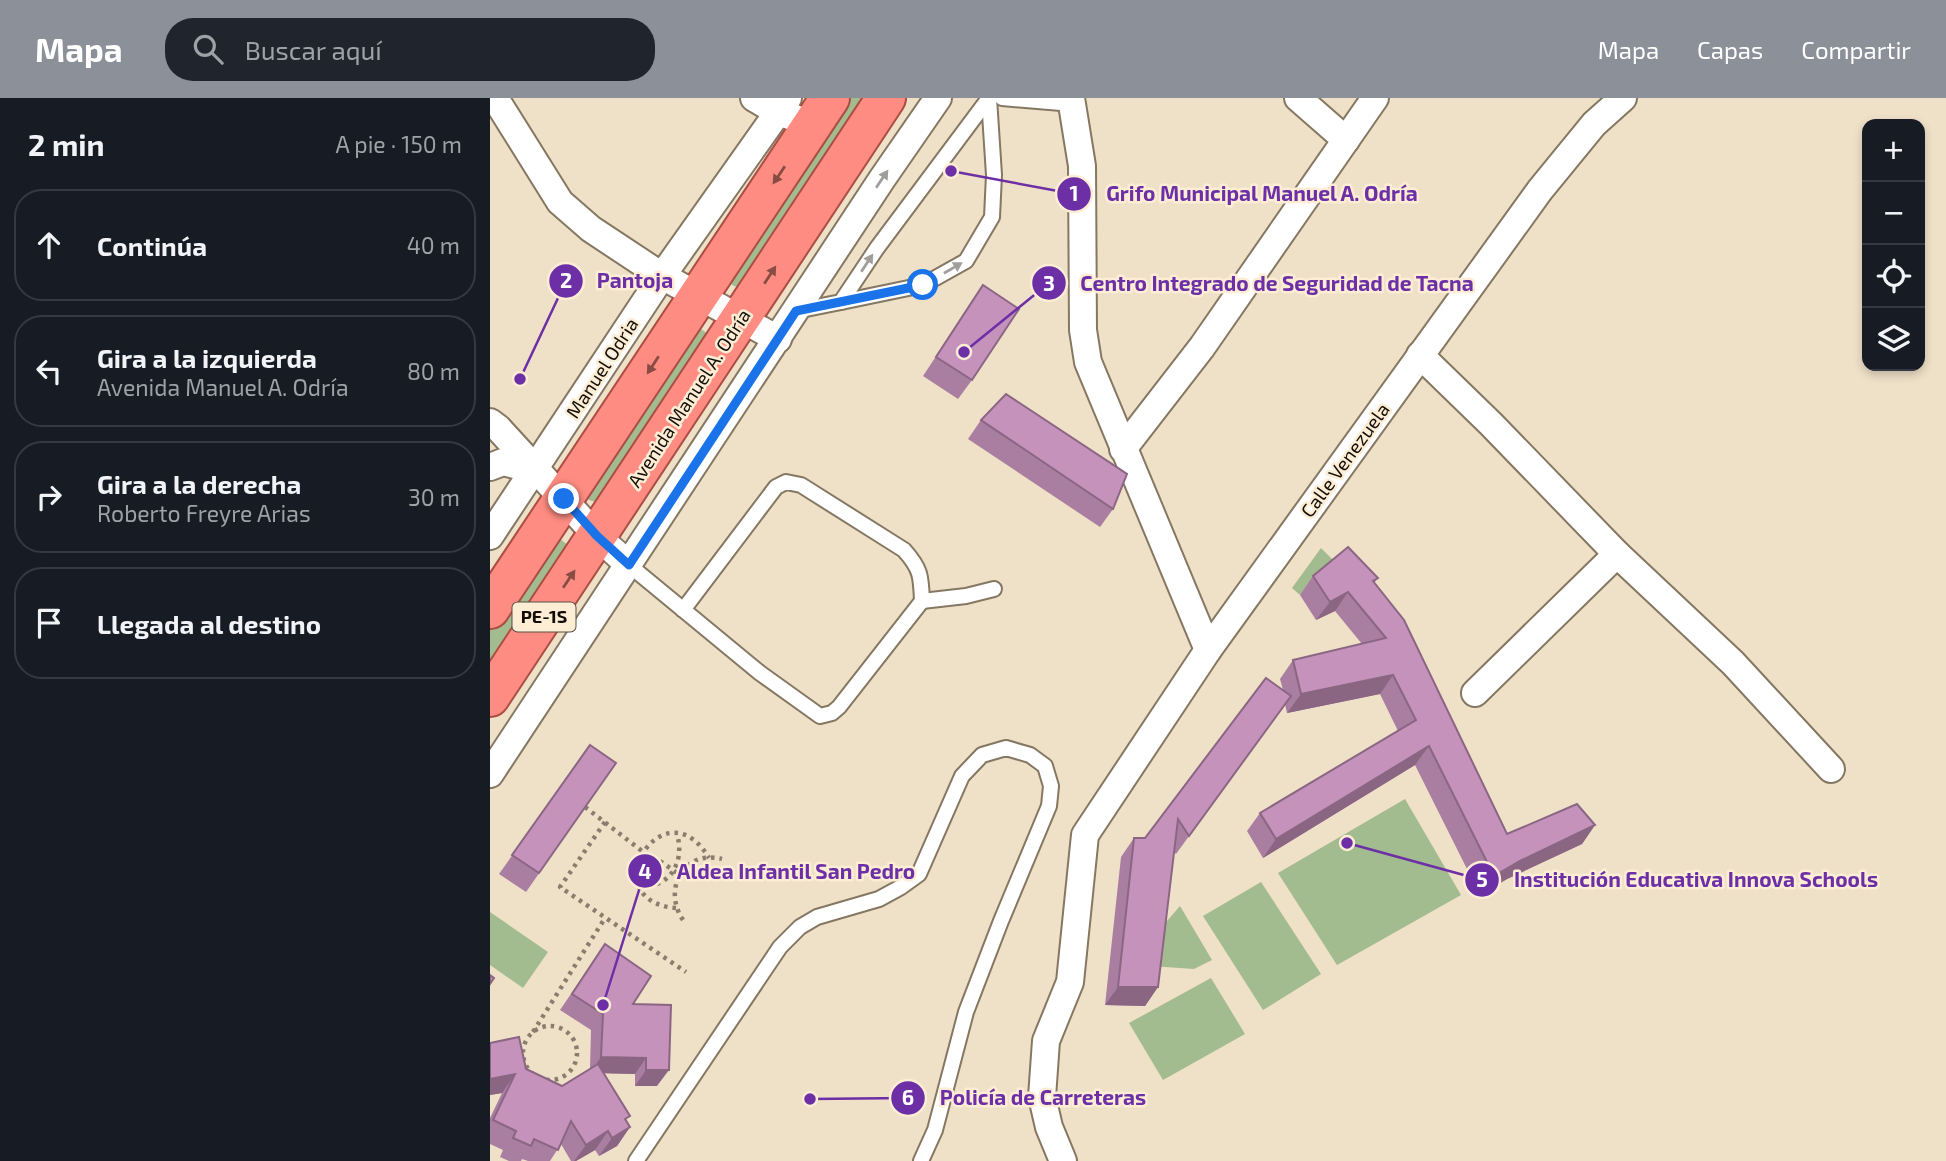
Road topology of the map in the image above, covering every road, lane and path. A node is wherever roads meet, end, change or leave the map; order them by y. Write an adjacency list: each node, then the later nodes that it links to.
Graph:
1 (495, 98): 13 (street)
2 (754, 98): 11 (street)
3 (886, 98): 17 (highway, Avenida Manuel A. Odría / PE-1S, one-way to 3)
4 (939, 98): 16 (street, one-way to 4)
5 (989, 98): 15 (lane, one-way to 5); 15 (lane, one-way to 5)
6 (1002, 98): 10 (lane)
7 (1298, 98): 12 (street)
8 (1375, 98): 12 (street)
9 (1623, 98): 19 (street, Calle Venezuela)
10 (1072, 101): 21 (street)
11 (802, 108): 13 (street, Manuel Odria); 14 (highway, PE-1S, one-way to 14)
12 (1346, 140): 21 (street)
13 (662, 276): 14 (street); 23 (street, Manuel Odria)
14 (698, 296): 17 (street); 24 (highway, PE-1S, one-way to 24)
15 (841, 302): 16 (lane)
16 (796, 311): 18 (street)
17 (741, 319): 18 (street); 26 (highway, Avenida Manuel A. Odría / PE-1S)
18 (778, 339): 28 (street)
19 (1420, 355): 27 (street); 33 (street, Calle Venezuela)
20 (490, 422): 23 (street)
21 (1123, 449): 33 (street)
22 (490, 467): 23 (street)
23 (535, 470): 24 (street); 25 (street, Manuel Odria)
24 (564, 499): 26 (street); 31 (highway, PE-1S)
25 (490, 536)
26 (597, 536): 28 (street); 35 (highway, Avenida Manuel A. Odría / PE-1S, one-way to 26)
27 (1618, 554): 34 (street); 36 (street)
28 (629, 565): 32 (lane); 37 (street)
29 (994, 589): 30 (lane)
30 (922, 601): 32 (lane); 32 (lane)
31 (490, 609)
32 (683, 610)
33 (1208, 650): 54 (street, Calle Venezuela)
34 (1475, 693)
35 (490, 697)
36 (1831, 769)
37 (490, 774)
38 (585, 807): 39 (path)
39 (605, 822): 41 (path); 48 (path)
40 (677, 833): 41 (path); 42 (path); 45 (path)
41 (642, 851): 46 (path)
42 (709, 858): 43 (path); 45 (path)
43 (722, 859)
44 (660, 861): 45 (path)
45 (677, 873): 46 (path); 47 (path)
46 (640, 887): 47 (path)
47 (676, 908): 49 (path)
48 (605, 918): 50 (path); 51 (path)
49 (683, 920)
50 (686, 972)
51 (533, 1032): 51 (path)
52 (636, 1161): 53 (lane)
53 (921, 1161)
54 (1063, 1161)

